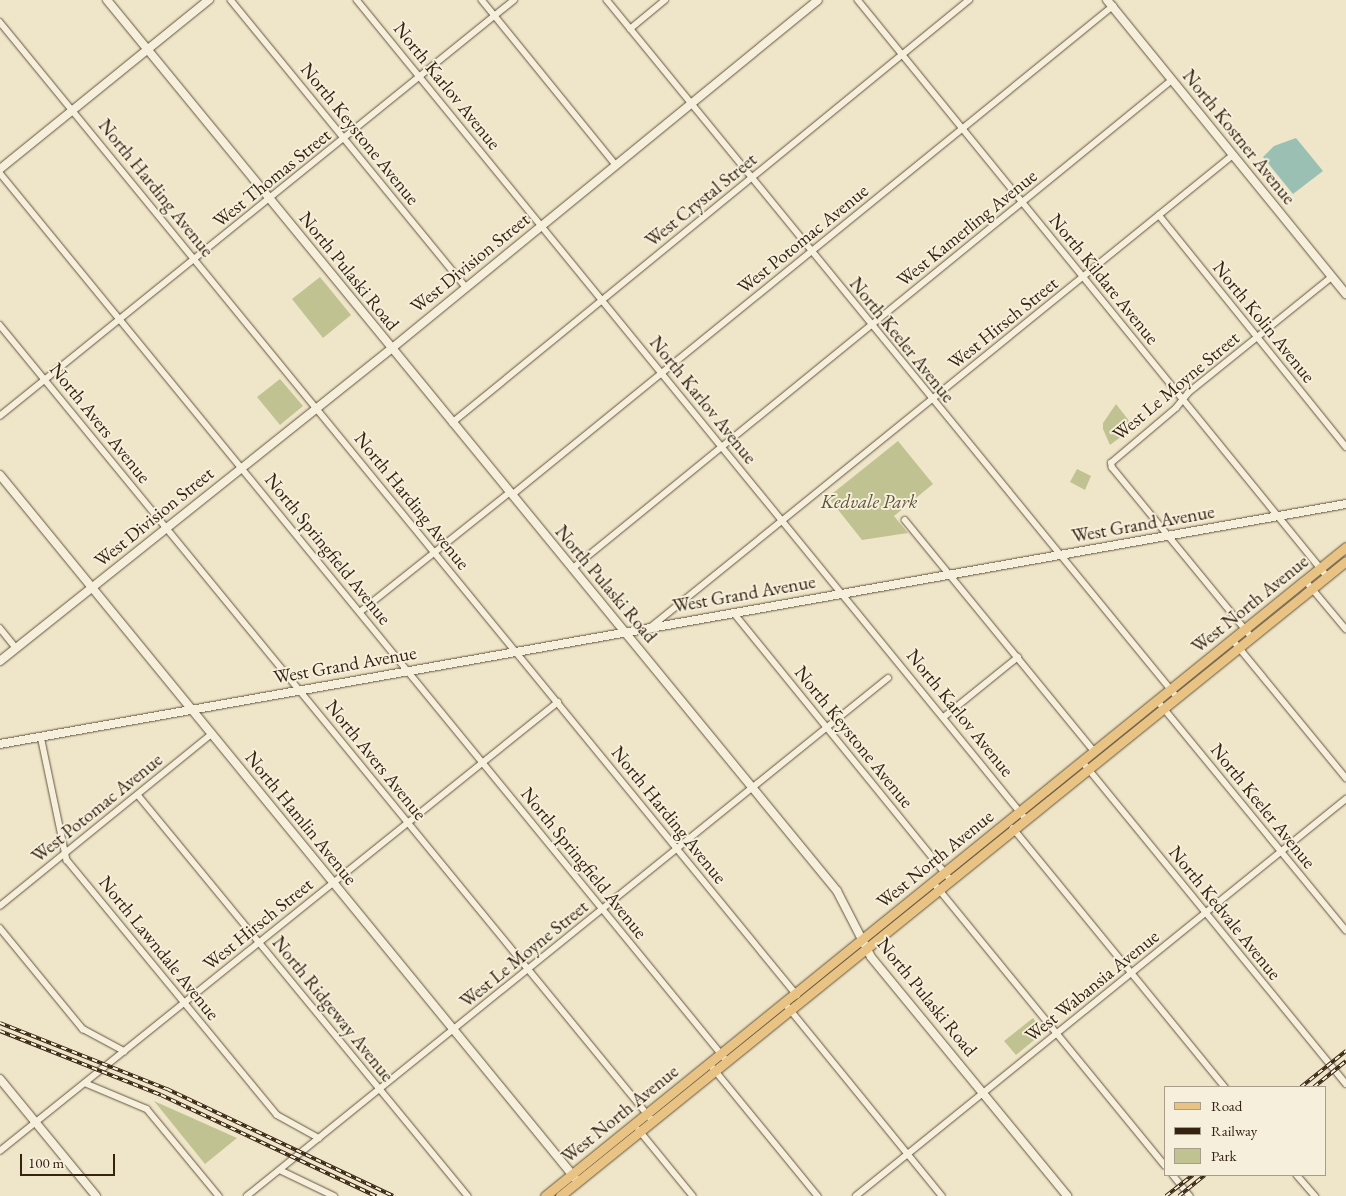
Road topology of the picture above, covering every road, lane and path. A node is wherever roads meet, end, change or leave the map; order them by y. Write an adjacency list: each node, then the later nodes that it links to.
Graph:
1 (107, 0): 16 (main road, North Pulaski Road)
2 (209, 0): 16 (main road)
3 (231, 0): 23 (street, North Keystone Avenue)
4 (357, 0): 18 (street, North Karlov Avenue)
5 (482, 0): 13 (street)
6 (514, 0): 13 (street, West Thomas Street)
7 (607, 0): 15 (street, North Keeler Avenue)
8 (665, 0): 15 (street)
9 (818, 0): 20 (main road, West Division Street)
10 (858, 0): 17 (street, North Kildare Avenue)
11 (969, 0): 17 (street, West Crystal Street)
12 (1110, 3): 19 (main road, North Kostner Avenue); 22 (street, West Potomac Avenue)
13 (495, 16): 18 (street, West Thomas Street); 25 (street)
14 (0, 22): 21 (street, North Harding Avenue)
15 (630, 29): 20 (street, North Keeler Avenue)
16 (148, 50): 21 (main road); 29 (main road, North Pulaski Road)
17 (902, 54): 22 (street, North Kildare Avenue); 28 (street, West Crystal Street)
18 (420, 77): 23 (street, West Thomas Street); 32 (street, North Karlov Avenue)
19 (1172, 80): 24 (main road, North Kostner Avenue); 30 (street, West Kamerling Avenue)
20 (691, 104): 25 (main road, West Division Street); 28 (street, North Keeler Avenue)
21 (73, 110): 26 (main road); 34 (street, North Harding Avenue)
22 (962, 128): 30 (street, North Kildare Avenue); 33 (street, West Potomac Avenue)
23 (345, 138): 29 (street, West Thomas Street); 37 (street, North Keystone Avenue)
24 (1233, 155): 31 (street, West Hirsch Street); 36 (main road, North Kostner Avenue)
25 (616, 165): 32 (main road, West Division Street)
26 (0, 169)
27 (0, 173): 40 (street, North Springfield Avenue)
28 (752, 178): 33 (street, North Keeler Avenue); 39 (street, West Crystal Street)
29 (270, 200): 34 (street, West Thomas Street); 44 (main road, North Pulaski Road)
30 (1022, 202): 35 (street, North Kildare Avenue); 42 (street, West Kamerling Avenue)
31 (1159, 215): 35 (street, West Hirsch Street); 43 (street, North Kolin Avenue)
32 (542, 226): 37 (main road, West Division Street); 39 (street, North Karlov Avenue)
33 (811, 251): 42 (street, North Keeler Avenue); 45 (street, West Potomac Avenue)
34 (195, 260): 40 (street, West Thomas Street); 49 (street, North Harding Avenue)
35 (1083, 276): 47 (street, West Hirsch Street); 48 (street, North Kildare Avenue)
36 (1332, 277): 38 (main road, North Kostner Avenue); 43 (street, West Le Moyne Street)
37 (466, 288): 44 (main road, West Division Street)
38 (1346, 294)
39 (603, 300): 45 (street, North Karlov Avenue); 51 (street, West Crystal Street)
40 (120, 320): 46 (street, West Thomas Street); 54 (street, North Springfield Avenue)
41 (0, 325): 46 (street, North Avers Avenue)
42 (871, 325): 47 (street, North Keeler Avenue); 52 (street, West Kamerling Avenue)
43 (1257, 337): 48 (street, West Le Moyne Street); 53 (street, North Kolin Avenue)
44 (391, 349): 49 (main road, West Division Street); 51 (main road, North Pulaski Road)
45 (662, 373): 52 (street, North Karlov Avenue); 56 (street, West Potomac Avenue)
46 (45, 380): 50 (street, West Thomas Street); 61 (street, North Avers Avenue)
47 (932, 400): 60 (street, West Hirsch Street); 65 (street, North Keeler Avenue)
48 (1183, 400): 58 (street, North Kildare Avenue); 62 (street, West Le Moyne Street)
49 (317, 408): 54 (main road, West Division Street); 64 (street, North Harding Avenue)
50 (0, 416)
51 (452, 423): 56 (main road, North Pulaski Road)
52 (722, 446): 60 (street, North Karlov Avenue); 68 (street, West Kamerling Avenue)
53 (1346, 447)
54 (242, 468): 61 (main road, West Division Street); 75 (street, North Springfield Avenue)
55 (0, 475): 72 (main road, North Hamlin Avenue)
56 (510, 494): 64 (street, West Potomac Avenue); 68 (main road, North Pulaski Road)
57 (1346, 504): 58 (main road, West Grand Avenue)
58 (1278, 516): 62 (main road, West Grand Avenue); 67 (street, North Kildare Avenue)
59 (905, 520): 69 (street)
60 (783, 521): 74 (street, North Karlov Avenue); 77 (street, West Hirsch Street)
61 (166, 528): 72 (main road, West Division Street); 91 (street, North Avers Avenue)
62 (1168, 536): 65 (main road, West Grand Avenue); 79 (street)
63 (1346, 547): 67 (main road, West North Avenue)
64 (435, 552): 75 (street, West Potomac Avenue); 86 (street, North Harding Avenue)
65 (1059, 555): 69 (main road, West Grand Avenue); 92 (street, North Keeler Avenue)
66 (1346, 561): 70 (main road, West North Avenue)
67 (1320, 568): 70 (street, North Kildare Avenue); 71 (main road, West North Avenue)
68 (572, 569): 81 (main road, North Pulaski Road)
69 (950, 574): 74 (main road, West Grand Avenue); 87 (street)
70 (1327, 576): 73 (main road, West North Avenue)
71 (1305, 580): 73 (street); 79 (main road, West North Avenue)
72 (92, 587): 85 (main road, West Division Street); 97 (main road, North Hamlin Avenue)
73 (1312, 588): 80 (street); 82 (main road, West North Avenue)
74 (843, 593): 76 (main road, West Grand Avenue); 98 (street, North Karlov Avenue)
75 (360, 612): 89 (street, North Springfield Avenue)
76 (734, 613): 77 (main road, West Grand Avenue); 99 (street, North Keystone Avenue)
77 (651, 627): 81 (main road, West Grand Avenue)
78 (0, 628): 85 (street)
79 (1245, 629): 82 (street); 83 (main road, West North Avenue)
80 (1346, 629)
81 (625, 632): 86 (main road, West Grand Avenue); 109 (main road, North Pulaski Road)
82 (1251, 637): 84 (main road, West North Avenue)
83 (1232, 639): 84 (street); 92 (main road, West North Avenue)
84 (1239, 647): 93 (main road, West North Avenue); 108 (street)
85 (16, 648): 88 (main road, West Division Street)
86 (516, 652): 89 (main road, West Grand Avenue); 95 (street, North Harding Avenue)
87 (1018, 657): 98 (street); 103 (street)
88 (0, 661)
89 (408, 671): 91 (main road, West Grand Avenue); 106 (street, North Springfield Avenue)
90 (888, 678): 99 (street, West Le Moyne Street)
91 (299, 689): 97 (main road, West Grand Avenue); 115 (street, North Avers Avenue)
92 (1170, 689): 93 (street, North Keeler Avenue); 94 (main road, West North Avenue)
93 (1177, 697): 96 (main road, West North Avenue)
94 (1157, 700): 96 (street, North Keeler Avenue); 103 (main road, West North Avenue)
95 (558, 702): 106 (street, West Hirsch Street); 117 (street, North Harding Avenue)
96 (1164, 708): 104 (main road, West North Avenue); 118 (street, North Keeler Avenue)
97 (192, 709): 100 (main road, North Hamlin Avenue); 101 (main road, West Grand Avenue)
98 (944, 717): 112 (street, North Karlov Avenue)
99 (827, 728): 109 (street, West Le Moyne Street); 120 (street, North Keystone Avenue)
100 (212, 734): 110 (street, West Potomac Avenue); 123 (main road, North Hamlin Avenue)
101 (41, 736): 102 (main road, West Grand Avenue); 119 (street, North Lawndale Avenue)
102 (0, 744)
103 (1094, 751): 104 (street); 105 (main road, West North Avenue)
104 (1101, 759): 107 (main road, West North Avenue)
105 (1082, 761): 107 (street, North Kedvale Avenue); 112 (main road, West North Avenue)
106 (483, 762): 115 (street, West Hirsch Street); 126 (street, North Springfield Avenue)
107 (1088, 769): 113 (main road, West North Avenue); 127 (street, North Kedvale Avenue)
108 (1346, 778)
109 (753, 789): 117 (street, West Le Moyne Street); 130 (main road, North Pulaski Road)
110 (138, 794): 119 (street, West Potomac Avenue); 131 (street, North Ridgeway Avenue)
111 (1346, 799): 118 (street, West Wabansia Avenue)
112 (1020, 811): 113 (street, North Karlov Avenue); 114 (main road, West North Avenue)
113 (1026, 819): 116 (main road, West North Avenue)
114 (1008, 821): 116 (street); 120 (main road, West North Avenue)
115 (408, 823): 123 (street, West Hirsch Street); 133 (street, North Avers Avenue)
116 (1014, 829): 121 (main road, West North Avenue); 134 (street)
117 (678, 849): 126 (street, West Le Moyne Street); 135 (street, North Harding Avenue)
118 (1282, 852): 127 (street, West Wabansia Avenue); 129 (street, North Keeler Avenue)
119 (64, 854): 125 (street, West Potomac Avenue); 137 (street, North Lawndale Avenue)
120 (945, 872): 121 (street, North Keystone Avenue); 122 (main road, West North Avenue)
121 (951, 880): 124 (main road, West North Avenue)
122 (933, 882): 124 (street); 130 (main road, West North Avenue)
123 (334, 883): 131 (street, West Hirsch Street); 140 (main road, North Hamlin Avenue)
124 (939, 889): 132 (main road, West North Avenue); 141 (street)
125 (0, 906)
126 (603, 909): 133 (street, West Le Moyne Street); 143 (street, North Springfield Avenue)
127 (1206, 913): 134 (street, West Wabansia Avenue); 149 (street, North Kedvale Avenue)
128 (0, 928): 142 (street)
129 (1346, 930)
130 (861, 940): 132 (main road, North Pulaski Road); 135 (main road, West North Avenue)
131 (259, 942): 137 (street, West Hirsch Street); 151 (street, North Ridgeway Avenue)
132 (866, 948): 136 (main road, West North Avenue); 152 (main road, North Pulaski Road)
133 (529, 969): 140 (street, West Le Moyne Street); 153 (street, North Avers Avenue)
134 (1132, 973): 141 (street, West Wabansia Avenue); 150 (street)
135 (796, 992): 136 (street, North Harding Avenue); 138 (main road, West North Avenue)
136 (802, 1000): 139 (main road, West North Avenue)
137 (184, 1002): 142 (street, West Hirsch Street); 158 (street, North Lawndale Avenue)
138 (784, 1002): 139 (street); 143 (main road, West North Avenue)
139 (790, 1010): 144 (main road, West North Avenue); 160 (street)
140 (454, 1030): 151 (street, West Le Moyne Street); 165 (main road, North Hamlin Avenue)
141 (1057, 1034): 152 (street, West Wabansia Avenue); 161 (street)
142 (124, 1051): 148 (street, West Hirsch Street)
143 (720, 1053): 144 (street, North Springfield Avenue); 145 (main road, West North Avenue)
144 (727, 1061): 146 (main road, West North Avenue)
145 (708, 1063): 146 (street); 153 (main road, West North Avenue)
146 (715, 1071): 154 (main road, West North Avenue); 174 (street)
147 (0, 1079): 155 (main road)
148 (85, 1083): 155 (street, West Hirsch Street); 168 (street)
149 (1346, 1084)
150 (1224, 1086)
151 (380, 1089): 158 (street, West Le Moyne Street); 171 (street, North Ridgeway Avenue)
152 (983, 1094): 160 (street, West Wabansia Avenue); 177 (main road, North Pulaski Road)
153 (647, 1113): 154 (street, North Avers Avenue); 156 (main road, West North Avenue)
154 (653, 1121): 157 (main road, West North Avenue)
155 (35, 1122): 159 (street, West Hirsch Street); 167 (main road)
156 (634, 1124): 157 (street); 165 (main road, West North Avenue)
157 (640, 1131): 165 (main road, West North Avenue); 173 (street)
158 (319, 1138): 162 (street, West Le Moyne Street)
159 (0, 1151)
160 (908, 1154): 175 (street, West Wabansia Avenue); 176 (street)
161 (1164, 1164)
162 (280, 1170): 169 (street, West Le Moyne Street); 170 (street)
163 (1174, 1176): 178 (street)
164 (1298, 1176): 179 (street)
165 (575, 1178): 166 (main road, West North Avenue)
166 (563, 1192): 172 (main road, West North Avenue)
167 (95, 1196)
168 (219, 1196)
169 (247, 1196)
170 (334, 1196)
171 (468, 1196)
172 (544, 1196)
173 (693, 1196)
174 (818, 1196)
175 (856, 1196)
176 (942, 1196)
177 (1067, 1196)
178 (1190, 1196)
179 (1315, 1196)

